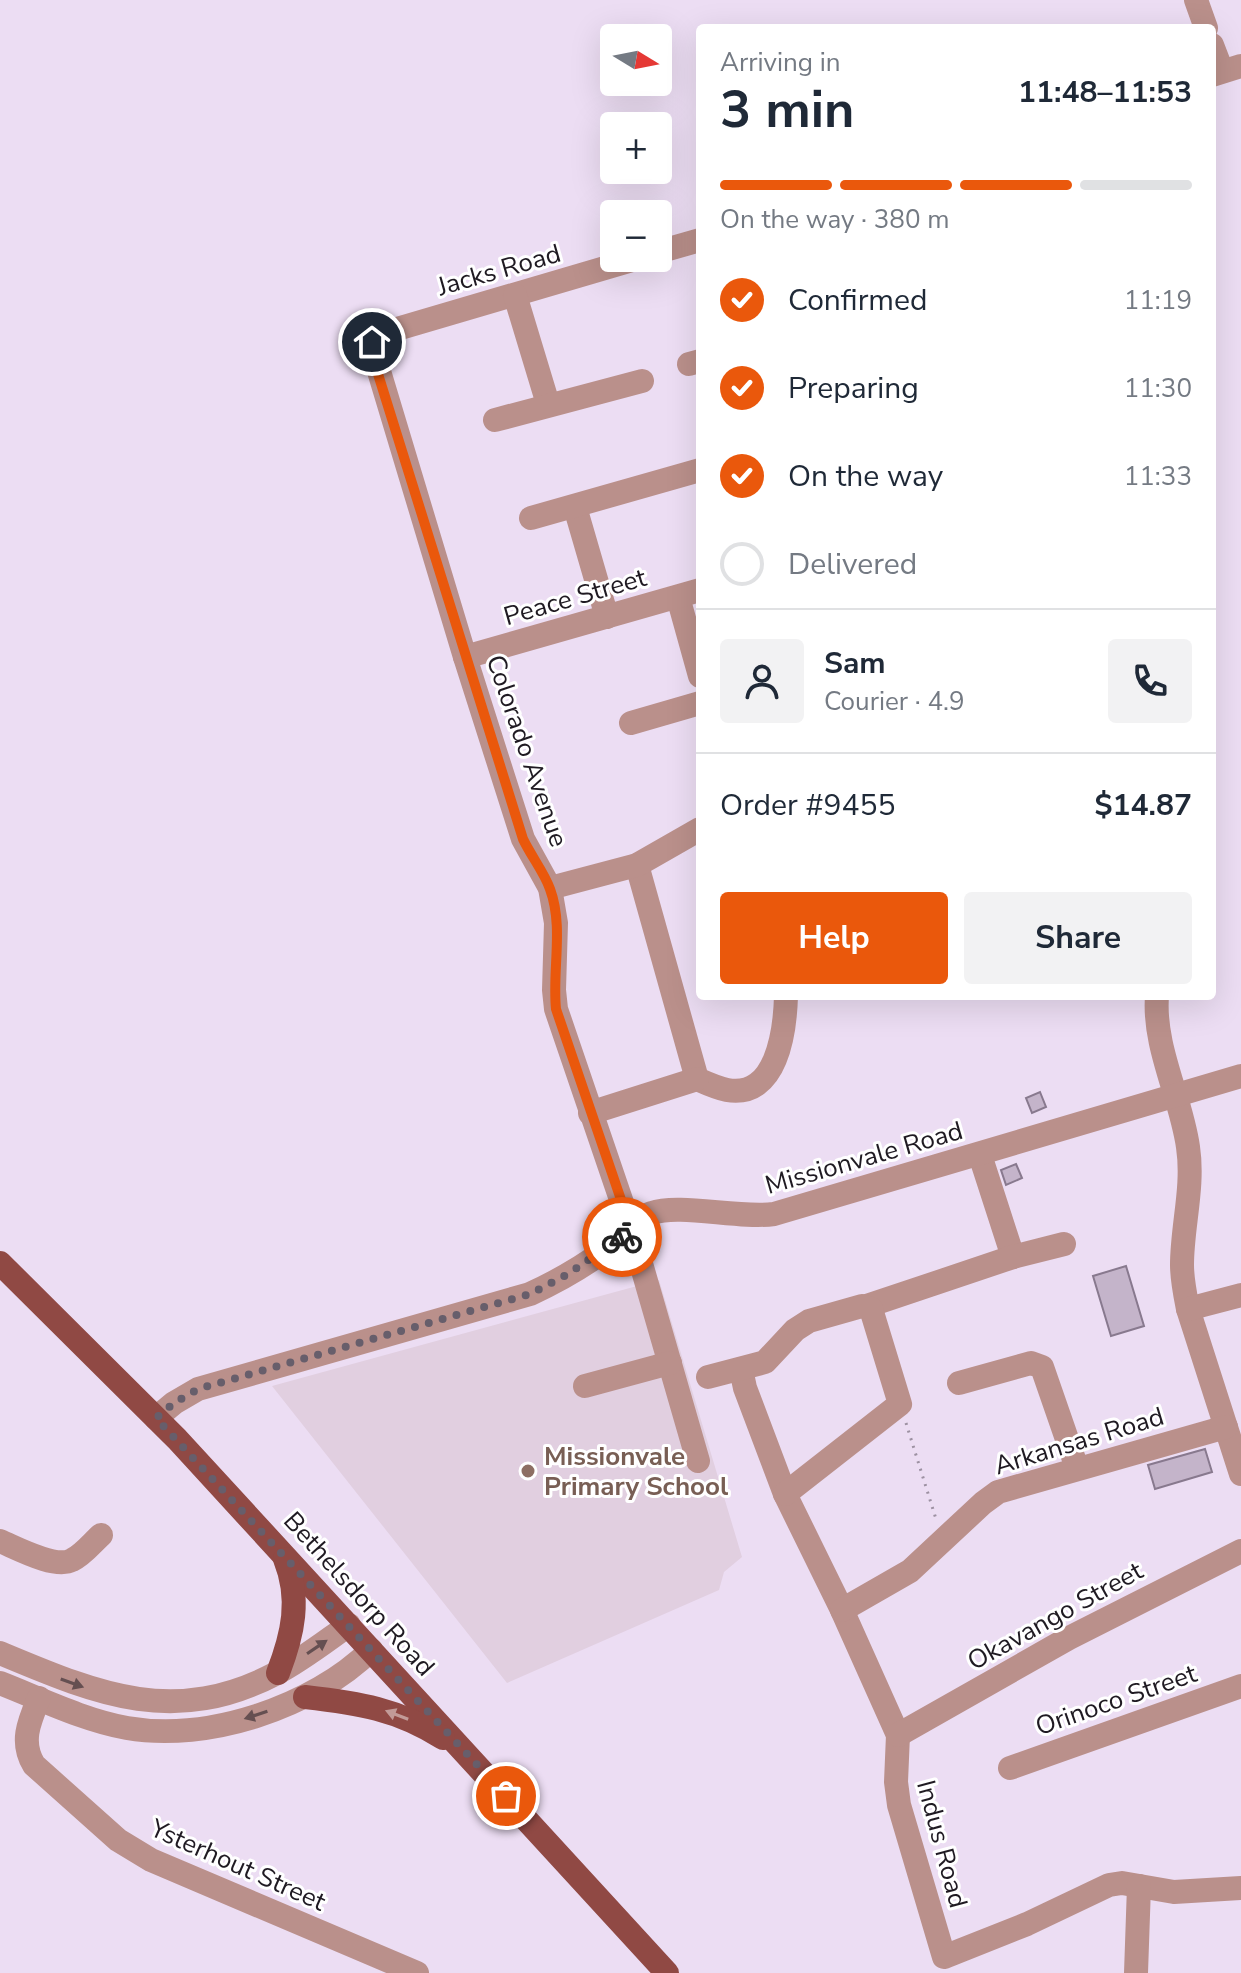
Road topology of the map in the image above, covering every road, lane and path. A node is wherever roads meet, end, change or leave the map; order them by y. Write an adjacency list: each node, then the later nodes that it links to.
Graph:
1 (1196, 0): 2 (street)
2 (1205, 24)
3 (1216, 53): 4 (street)
4 (1225, 71)
5 (696, 241): 6 (street)
6 (672, 248)
7 (600, 270): 8 (street, Jacks Road)
8 (515, 295): 9 (street, Jacks Road); 11 (street)
9 (375, 338): 19 (street, Colorado Avenue)
10 (642, 381): 11 (street)
11 (548, 404): 12 (street)
12 (495, 420)
13 (696, 471): 14 (street)
14 (575, 507): 15 (street); 17 (street)
15 (531, 518)
16 (689, 594): 17 (street, Peace Street); 18 (street)
17 (607, 617): 19 (street, Peace Street)
18 (696, 646)
19 (465, 657): 24 (street, Colorado Avenue)
20 (696, 704): 21 (street)
21 (631, 723)
22 (696, 831): 23 (street)
23 (637, 865): 24 (street); 28 (street)
24 (550, 888): 30 (street, Colorado Avenue)
25 (786, 1000): 28 (street)
26 (1157, 1000): 29 (street)
27 (1241, 1076): 29 (street, Missionvale Road)
28 (697, 1079): 30 (street)
29 (1176, 1095): 31 (street, Missionvale Road); 38 (street)
30 (590, 1113): 32 (street, Colorado Avenue)
31 (980, 1155): 32 (street, Missionvale Road); 34 (street)
32 (631, 1229): 39 (street, Colorado Avenue); 45 (street, Missionvale Road)
33 (1064, 1244): 34 (street)
34 (1013, 1257): 37 (street)
35 (0, 1263): 45 (main road, Bethelsdorp Road)
36 (1241, 1295): 38 (street)
37 (867, 1306): 40 (street); 44 (street)
38 (1188, 1309): 46 (street)
39 (670, 1363): 43 (street); 47 (street, Colorado Avenue)
40 (741, 1369): 41 (street); 50 (street, Indus Road)
41 (708, 1377)
42 (959, 1383): 48 (street)
43 (585, 1386)
44 (900, 1404): 50 (street); 53 (path)
45 (156, 1418): 54 (main road, Bethelsdorp Road)
46 (1232, 1436): 48 (street, Arkansas Road); 49 (street)
47 (698, 1461)
48 (1077, 1468): 53 (street, Arkansas Road)
49 (1241, 1474)
50 (785, 1494): 56 (street, Indus Road)
51 (101, 1535): 52 (street)
52 (0, 1541)
53 (943, 1541): 56 (street, Arkansas Road)
54 (280, 1549): 57 (main road, Bethelsdorp Road); 60 (main road)
55 (1241, 1551): 65 (street, Okavango Street)
56 (842, 1610): 65 (street, Indus Road)
57 (349, 1625): 58 (main road, Bethelsdorp Road); 60 (street, one-way to 57)
58 (371, 1650): 63 (street); 66 (main road, Bethelsdorp Road)
59 (0, 1653): 60 (street, one-way to 60)
60 (278, 1673)
61 (0, 1683): 64 (street)
62 (1241, 1686): 67 (street, Orinoco Street)
63 (305, 1697): 64 (street, one-way to 64); 66 (main road, one-way to 63)
64 (39, 1698): 71 (street, Ysterhout Street)
65 (898, 1735): 70 (street, Indus Road)
66 (466, 1752): 72 (main road, Bethelsdorp Road)
67 (1010, 1768)
68 (1139, 1886): 69 (street, Indus Road); 70 (street, Indus Road); 73 (street)
69 (1241, 1888)
70 (945, 1965)
71 (417, 1973)
72 (667, 1973)
73 (1136, 1973)

